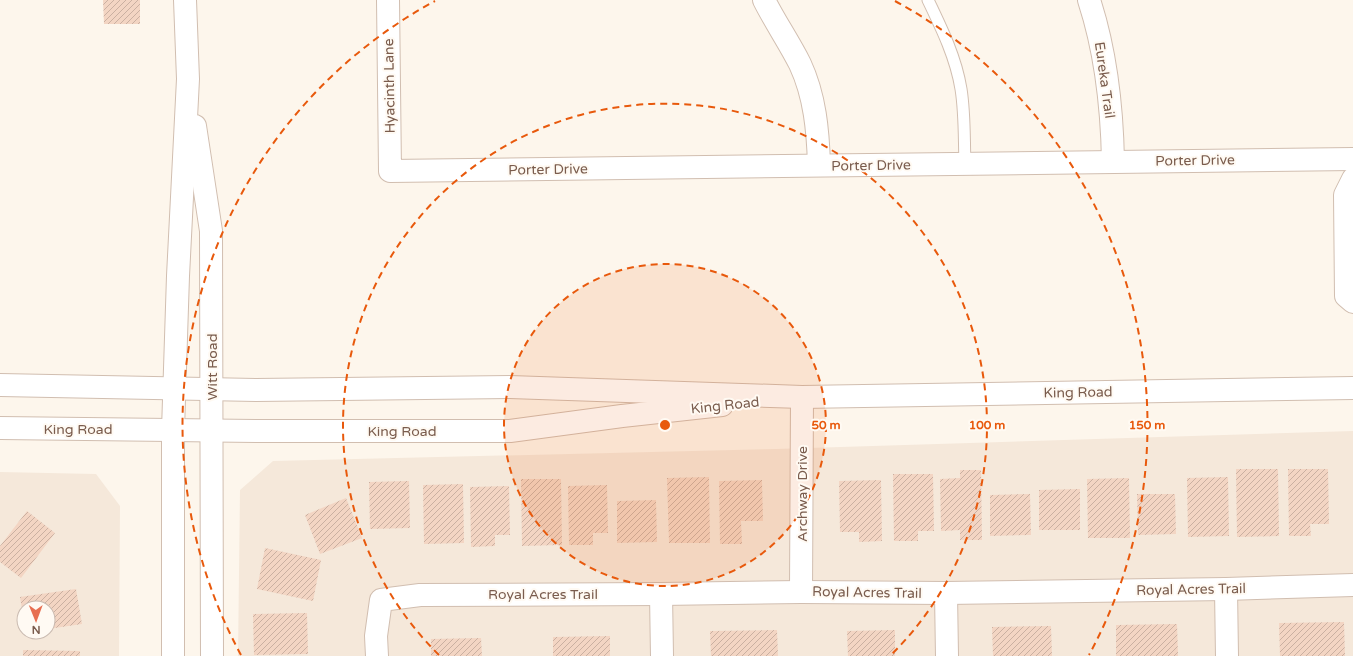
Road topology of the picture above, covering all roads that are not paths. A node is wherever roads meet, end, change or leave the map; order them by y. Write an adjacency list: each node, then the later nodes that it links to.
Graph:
1 (185, 0): 6 (street, Witt Road)
2 (388, 0): 11 (street, Hyacinth Lane)
3 (764, 0): 10 (street)
4 (928, 0): 9 (lane)
5 (1089, 0): 8 (street, Eureka Trail)
6 (188, 79): 15 (street, Witt Road); 17 (street, Witt Road)
7 (1353, 159): 8 (street, Porter Drive)
8 (1113, 161): 9 (street, Porter Drive)
9 (965, 163): 10 (street, Porter Drive)
10 (819, 165): 11 (street, Porter Drive)
11 (390, 171)
12 (1353, 180): 13 (street)
13 (1353, 302)
14 (0, 386): 15 (street, King Road)
15 (175, 388): 17 (street, King Road); 20 (street, Witt Road)
16 (1353, 388): 18 (street, King Road)
17 (212, 389): 18 (street, King Road); 21 (street, Witt Road)
18 (802, 397): 21 (street, King Road); 24 (street, Archway Drive)
19 (0, 428): 20 (street, King Road)
20 (173, 430): 21 (street, King Road); 27 (street, Witt Road)
21 (212, 430): 28 (street, Witt Road)
22 (1353, 585): 23 (street, Royal Acres Trail)
23 (1226, 589): 25 (street, Royal Acres Trail); 32 (street)
24 (802, 592): 25 (street, Royal Acres Trail); 26 (street, Royal Acres Trail)
25 (946, 593): 31 (street)
26 (661, 594): 29 (street, Royal Acres Trail); 30 (street)
27 (173, 656)
28 (212, 656)
29 (377, 656)
30 (662, 656)
31 (947, 656)
32 (1227, 656)

